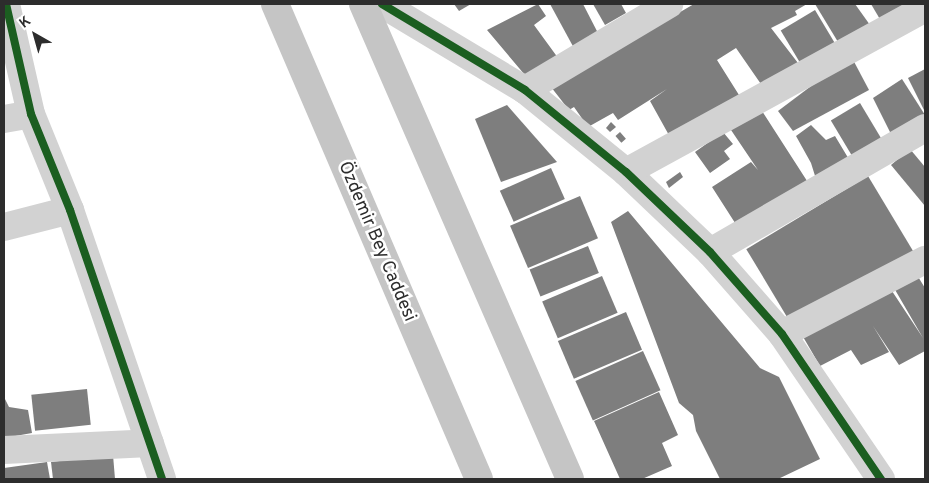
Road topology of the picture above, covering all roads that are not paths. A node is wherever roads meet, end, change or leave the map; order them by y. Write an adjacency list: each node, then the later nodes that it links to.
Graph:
1 (6, 4): 8 (street)
2 (275, 4): 20 (main road, Özdemir Bey Caddesi)
3 (363, 4): 21 (main road)
4 (382, 4): 7 (street)
5 (669, 4): 7 (street)
6 (925, 8): 11 (street)
7 (525, 90): 11 (street)
8 (32, 114): 9 (street); 12 (street)
9 (4, 119)
10 (925, 128): 14 (street)
11 (626, 172): 14 (street)
12 (70, 210): 13 (street); 17 (street)
13 (4, 227)
14 (710, 252): 16 (street)
15 (925, 260): 16 (street)
16 (782, 334): 22 (street)
17 (150, 443): 18 (street); 19 (street)
18 (4, 450)
19 (162, 479)
20 (479, 479)
21 (570, 479)
22 (881, 479)

